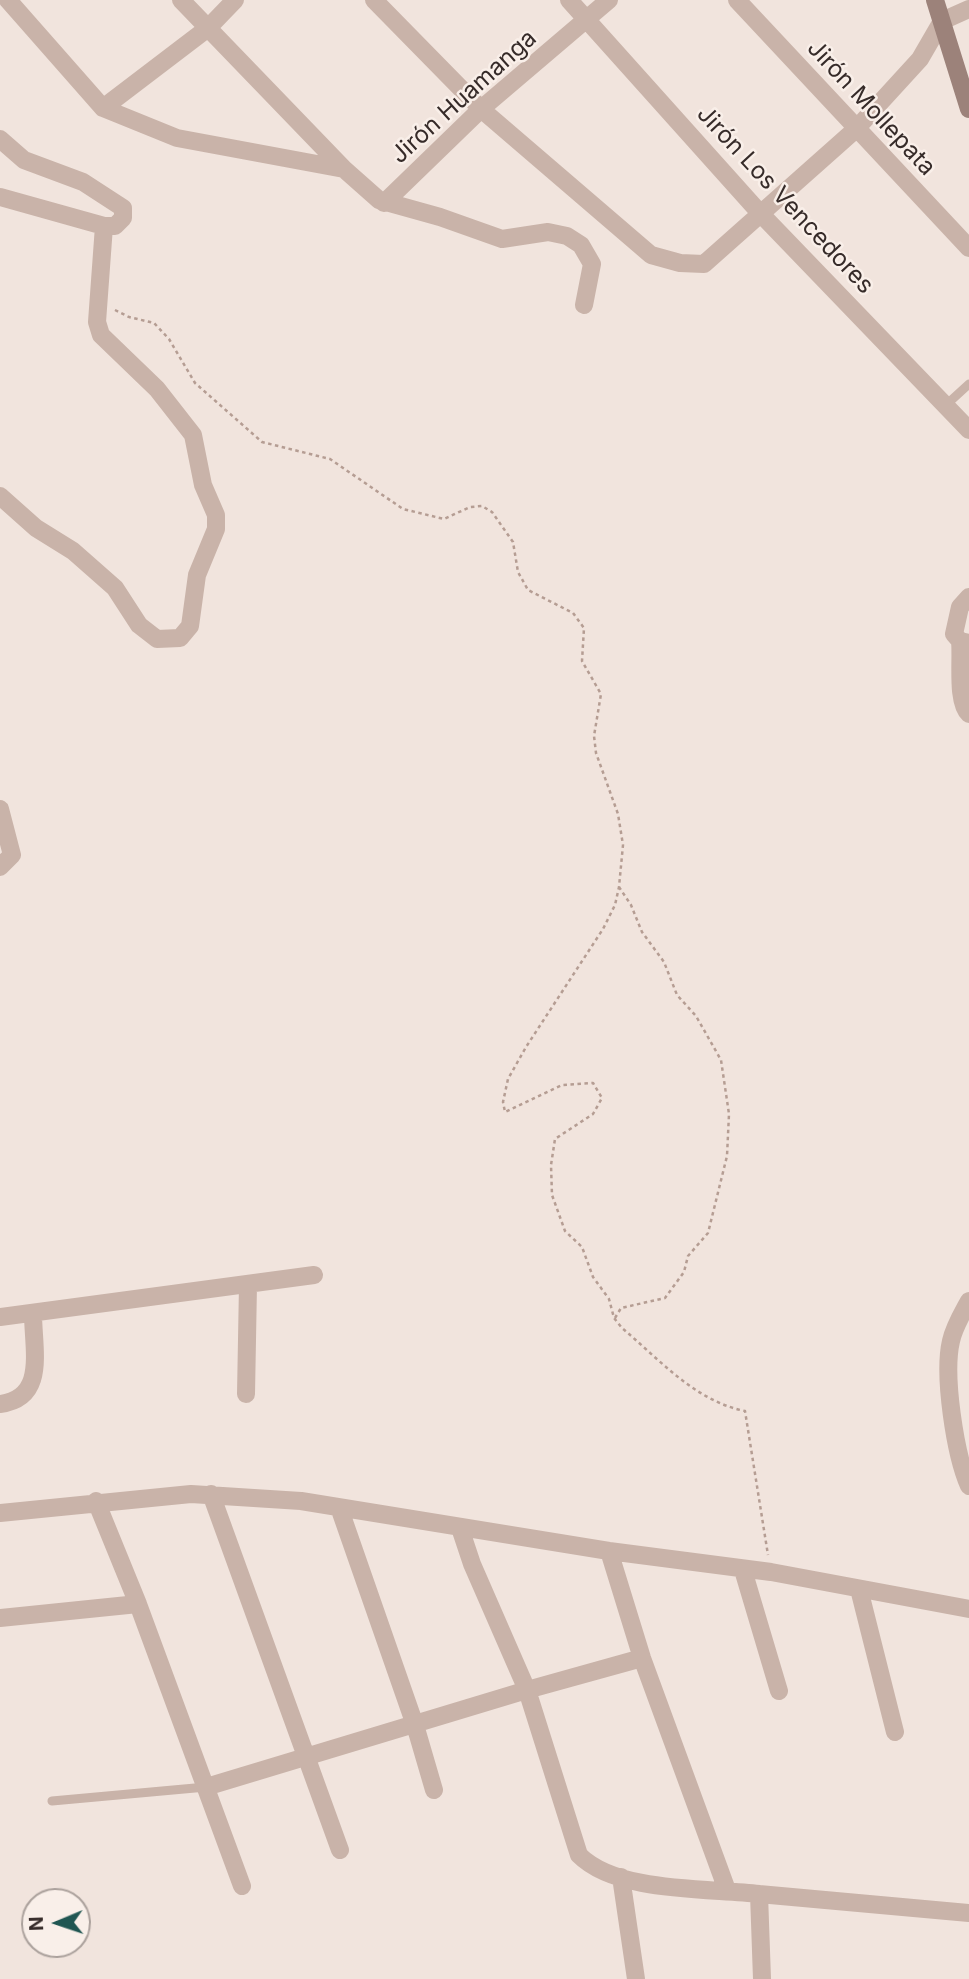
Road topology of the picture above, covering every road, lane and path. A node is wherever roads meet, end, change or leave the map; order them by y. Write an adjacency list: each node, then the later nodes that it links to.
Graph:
1 (8, 0): 14 (street)
2 (181, 0): 13 (street)
3 (235, 0): 13 (street)
4 (374, 0): 15 (street)
5 (569, 0): 11 (street, Jirón Los Vencedores)
6 (609, 0): 11 (street, Jirón Huamanga)
7 (737, 0): 17 (street, Jirón Mollepata)
8 (935, 0): 12 (street)
9 (944, 0): 12 (street)
10 (969, 9): 12 (street)
11 (587, 19): 15 (street, Jirón Huamanga); 22 (street, Jirón Los Vencedores)
12 (942, 21): 16 (street); 17 (street)
13 (208, 28): 14 (street); 19 (street)
14 (103, 108): 19 (street)
15 (481, 109): 21 (street, Jirón Huamanga); 22 (street)
16 (969, 109)
17 (856, 129): 22 (street); 24 (street, Jirón Mollepata)
18 (0, 139): 23 (street)
19 (344, 169): 21 (street)
20 (0, 197): 23 (street)
21 (384, 203): 26 (street)
22 (759, 212): 28 (street, Jirón Los Vencedores)
23 (104, 226): 25 (street)
24 (969, 248)
25 (100, 292): 30 (street); 36 (path)
26 (584, 305)
27 (969, 384): 28 (lane)
28 (946, 405): 29 (street, Jirón Los Vencedores)
29 (969, 430)
30 (0, 496)
31 (969, 597): 32 (street)
32 (964, 642): 33 (street)
33 (969, 714)
34 (0, 808): 35 (street)
35 (0, 867)
36 (619, 887): 42 (path); 42 (path)
37 (314, 1275): 38 (street)
38 (248, 1285): 40 (street); 43 (street)
39 (969, 1301): 45 (street)
40 (33, 1314): 41 (street); 44 (street)
41 (0, 1317)
42 (614, 1318): 53 (path)
43 (246, 1394)
44 (0, 1404)
45 (969, 1486)
46 (211, 1494): 47 (street); 48 (street); 63 (street)
47 (96, 1501): 49 (street); 55 (street)
48 (340, 1510): 50 (street); 61 (street)
49 (0, 1513)
50 (460, 1528): 51 (street); 59 (street)
51 (609, 1551): 52 (street); 58 (street)
52 (743, 1570): 53 (street); 60 (street)
53 (771, 1572): 54 (street)
54 (859, 1590): 56 (street); 62 (street)
55 (138, 1604): 57 (street); 64 (street)
56 (969, 1609)
57 (0, 1618)
58 (642, 1658): 59 (street); 70 (street)
59 (527, 1690): 61 (street); 68 (street)
60 (779, 1691)
61 (415, 1725): 63 (street); 65 (street)
62 (895, 1732)
63 (307, 1756): 64 (street); 67 (street)
64 (206, 1787): 66 (lane); 69 (street)
65 (434, 1790)
66 (52, 1801)
67 (340, 1850)
68 (621, 1877): 70 (street); 73 (street)
69 (242, 1886)
70 (727, 1890): 71 (street)
71 (759, 1895): 72 (street); 74 (street)
72 (969, 1913)
73 (636, 1979)
74 (762, 1979)

